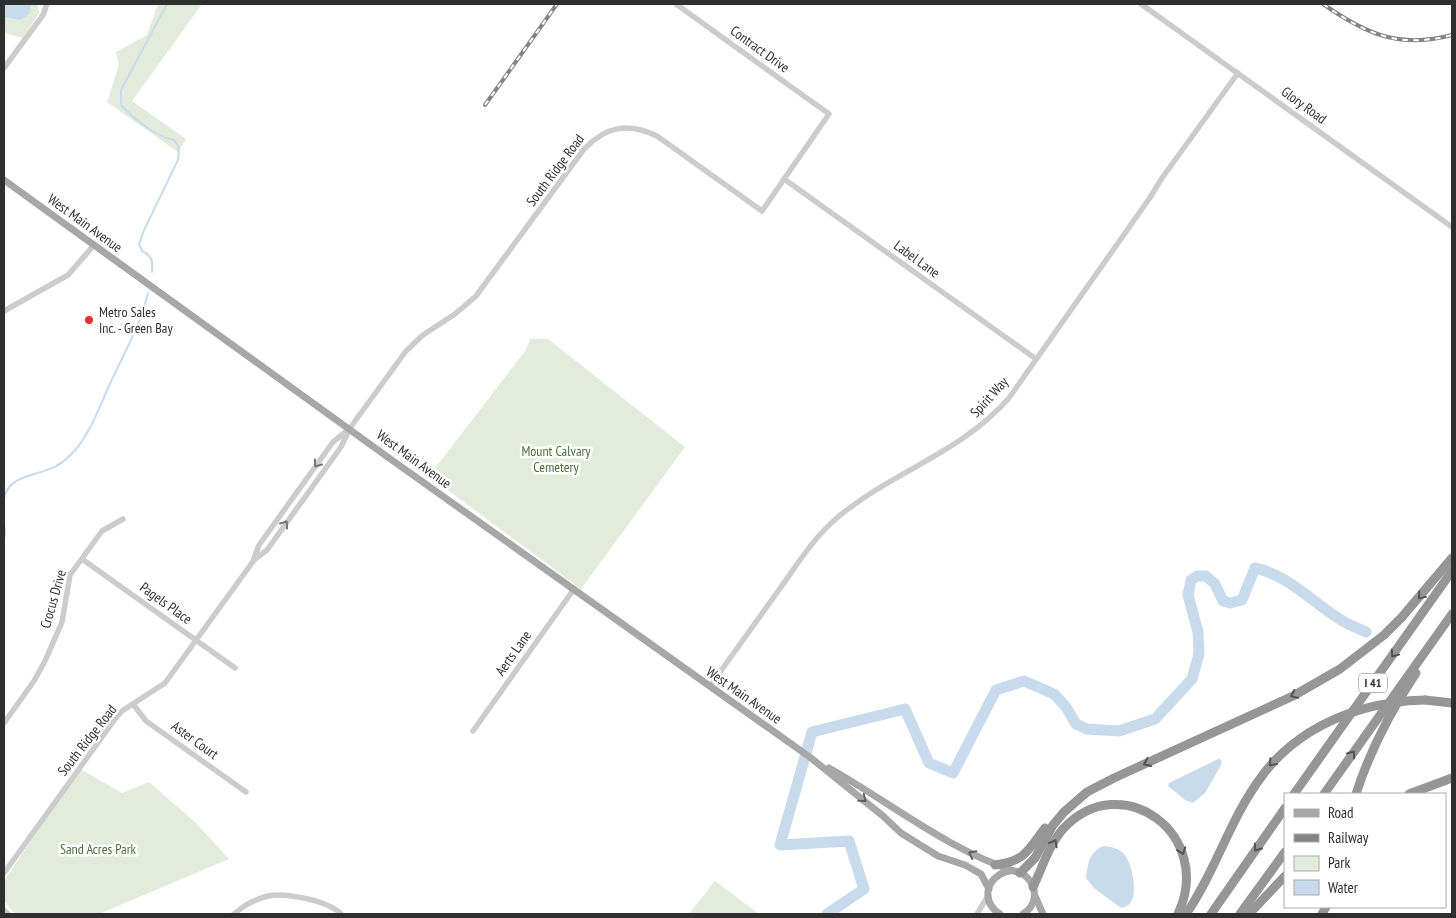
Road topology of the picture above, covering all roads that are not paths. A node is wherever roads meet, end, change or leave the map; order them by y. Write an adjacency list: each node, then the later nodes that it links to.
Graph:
1 (47, 4): 4 (street)
2 (676, 4): 6 (street, Contract Drive)
3 (1141, 4): 5 (street, Glory Road)
4 (4, 68)
5 (1238, 73): 9 (street, Glory Road); 12 (street, Spirit Way)
6 (829, 114): 7 (street, South Ridge Road)
7 (784, 179): 12 (street, Label Lane); 13 (street, South Ridge Road)
8 (4, 180): 10 (main road, West Main Avenue)
9 (1452, 227)
10 (94, 245): 11 (street); 13 (main road, West Main Avenue)
11 (4, 311)
12 (1036, 359): 23 (street, Spirit Way)
13 (350, 428): 18 (main road, West Main Avenue); 20 (street, South Ridge Road)
14 (123, 519): 15 (street, Crocus Drive)
15 (82, 558): 20 (street, Pagels Place); 26 (street, Crocus Drive)
16 (1452, 558): 36 (highway, one-way to 36)
17 (1452, 571): 31 (highway, I 41, one-way to 31)
18 (574, 589): 23 (main road, West Main Avenue); 27 (street, Aerts Lane)
19 (1452, 614): 21 (highway, I 41)
20 (196, 640): 22 (street, Pagels Place); 25 (street, South Ridge Road)
21 (1431, 644): 32 (highway, I 41, one-way to 21); 33 (highway)
22 (235, 668)
23 (710, 686): 28 (main road, West Main Avenue)
24 (1452, 703): 53 (highway, one-way to 53, bridge)
25 (133, 704): 30 (street, Aster Court); 40 (street, South Ridge Road)
26 (4, 723)
27 (473, 731)
28 (811, 758): 38 (main road, West Main Avenue, one-way to 28); 43 (main road, West Main Avenue, one-way to 43)
29 (1452, 778): 34 (highway)
30 (246, 792)
31 (1295, 793)
32 (1325, 793)
33 (1356, 793)
34 (1412, 793)
35 (1284, 809): 54 (highway, one-way to 54)
36 (1064, 812): 38 (highway); 39 (highway)
37 (1284, 853): 55 (highway)
38 (996, 865): 39 (main road, West Main Avenue)
39 (1018, 872): 42 (main road); 43 (main road)
40 (4, 873)
41 (1284, 877): 56 (highway)
42 (1034, 890): 50 (main road); 51 (main road); 52 (highway, one-way to 52)
43 (988, 893): 48 (street); 49 (main road, West Main Avenue)
44 (4, 910): 45 (street)
45 (8, 914)
46 (234, 914): 47 (street)
47 (341, 914)
48 (977, 914)
49 (1000, 914)
50 (1023, 914)
51 (1043, 914)
52 (1178, 914)
53 (1186, 914)
54 (1211, 914)
55 (1240, 914)
56 (1249, 914)

